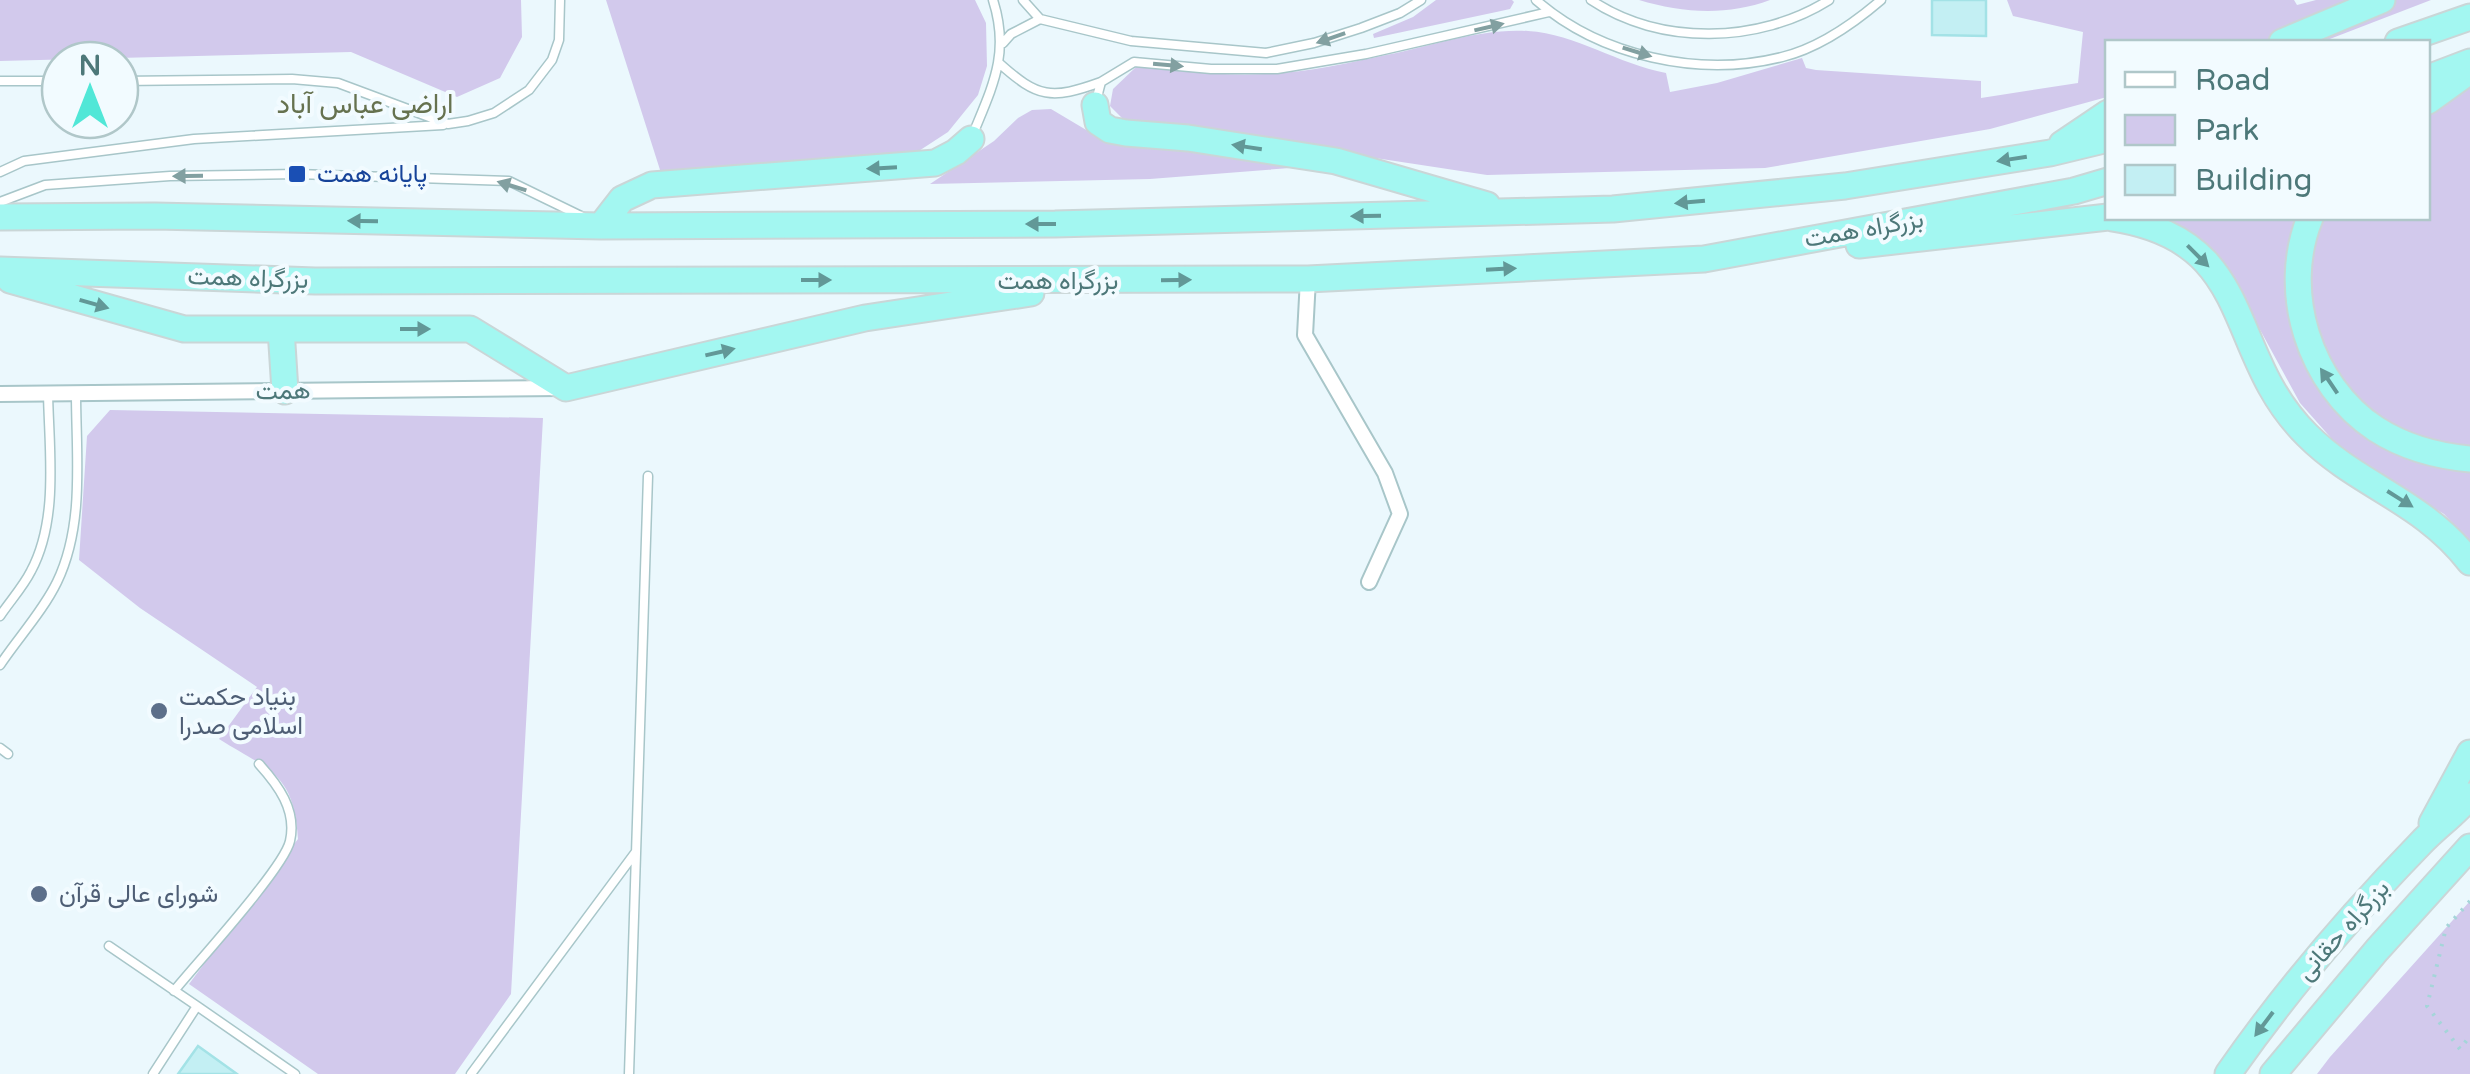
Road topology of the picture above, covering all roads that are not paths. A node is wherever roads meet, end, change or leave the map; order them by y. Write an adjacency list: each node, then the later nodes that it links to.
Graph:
1 (560, 0): 30 (lane)
2 (993, 0): 18 (lane)
3 (1023, 0): 14 (lane)
4 (1421, 0): 17 (lane, one-way to 17)
5 (1536, 0): 11 (lane)
6 (1591, 0): 7 (lane)
7 (1829, 0)
8 (1881, 0): 11 (lane, one-way to 8)
9 (2369, 0): 13 (street)
10 (2382, 0): 13 (highway)
11 (1549, 12): 20 (lane, one-way to 11)
12 (2470, 16): 16 (highway)
13 (2337, 18): 15 (highway)
14 (1040, 19): 17 (lane); 18 (lane)
15 (2287, 40)
16 (2404, 40)
17 (1131, 41): 20 (lane)
18 (1002, 44): 19 (lane)
19 (999, 62): 27 (lane); 31 (lane)
20 (1134, 62): 27 (lane)
21 (2470, 62): 23 (highway)
22 (2470, 72): 28 (highway)
23 (2430, 77)
24 (40, 81): 26 (lane)
25 (140, 81): 30 (lane)
26 (0, 82)
27 (1098, 94): 37 (highway, one-way to 27)
28 (2430, 100)
29 (2105, 115): 33 (highway)
30 (448, 124): 34 (lane)
31 (971, 138): 42 (highway, one-way to 42)
32 (2105, 140): 33 (highway, بزرگراه همت)
33 (2050, 152): 37 (highway, بزرگراه همت, one-way to 37)
34 (0, 172)
35 (2105, 182): 43 (highway, بزرگراه همت)
36 (0, 202): 42 (lane, one-way to 36)
37 (1511, 212): 42 (highway, بزرگراه همت, one-way to 42)
38 (0, 217): 42 (highway, بزرگراه همت, one-way to 38)
39 (2105, 218): 43 (highway)
40 (2128, 220): 56 (highway, one-way to 56)
41 (2309, 220): 54 (highway, one-way to 41)
42 (600, 226)
43 (1704, 259): 46 (highway, بزرگراه همت, one-way to 43)
44 (0, 270): 47 (highway, بزرگراه همت, one-way to 47)
45 (0, 278): 48 (highway, one-way to 48)
46 (1308, 279): 47 (highway, بزرگراه همت, one-way to 46); 57 (street)
47 (1114, 281): 49 (highway, one-way to 47)
48 (280, 329): 49 (highway, one-way to 49); 50 (highway)
49 (566, 388): 50 (street, همت)
50 (284, 391): 52 (street, همت)
51 (48, 393): 52 (street, همت); 53 (street, همت); 58 (lane)
52 (76, 393): 59 (lane)
53 (0, 394)
54 (2470, 459)
55 (648, 476): 67 (lane)
56 (2470, 562)
57 (1369, 582)
58 (0, 616)
59 (0, 664)
60 (0, 748): 62 (lane)
61 (2470, 753): 65 (highway)
62 (8, 754)
63 (260, 764): 69 (lane)
64 (2470, 796): 65 (highway, بزرگراه حقانی)
65 (2421, 842): 75 (highway, بزرگراه حقانی, one-way to 75)
66 (2470, 847): 76 (highway, بزرگراه حقانی)
67 (635, 852): 73 (lane); 74 (lane)
68 (109, 946): 69 (lane)
69 (174, 990): 70 (lane)
70 (197, 1006): 71 (lane); 72 (lane)
71 (153, 1074)
72 (295, 1074)
73 (471, 1074)
74 (629, 1074)
75 (2228, 1074)
76 (2272, 1074)

